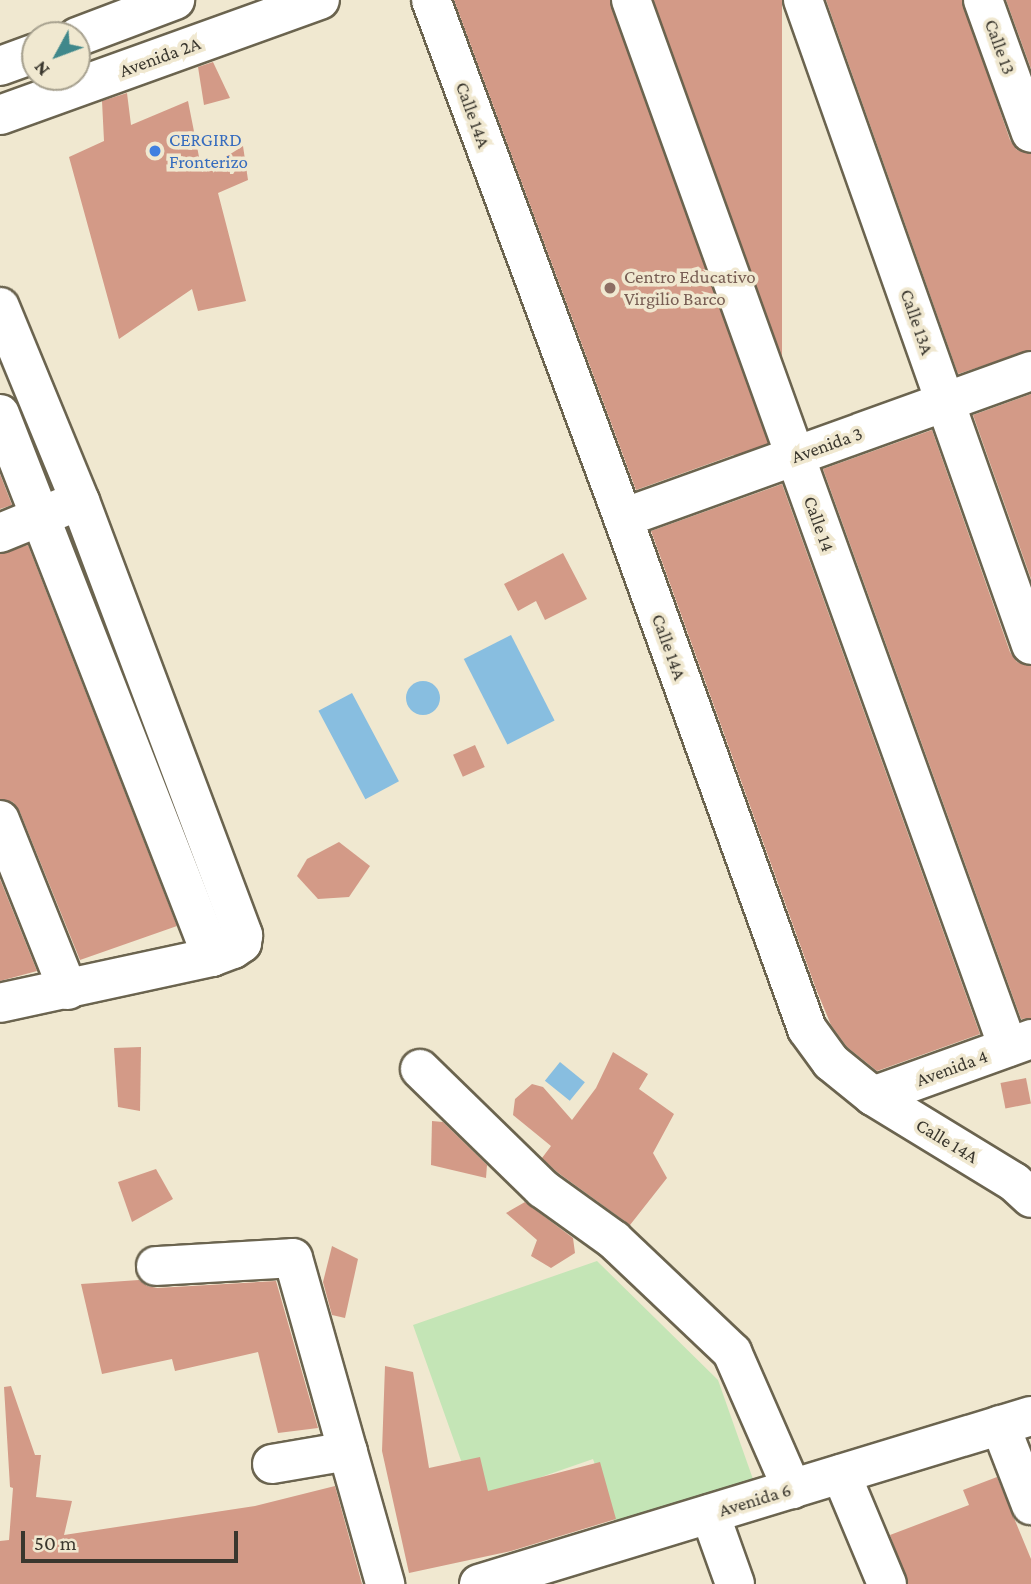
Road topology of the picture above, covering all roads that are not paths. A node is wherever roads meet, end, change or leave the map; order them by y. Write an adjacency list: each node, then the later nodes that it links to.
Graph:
1 (175, 0): 7 (street)
2 (320, 0): 10 (street, Avenida 2A)
3 (431, 0): 21 (street, Calle 14A)
4 (631, 0): 18 (street, Calle 14)
5 (803, 0): 16 (street, Calle 13A)
6 (983, 0): 13 (street, Calle 13)
7 (137, 14): 8 (street); 10 (street)
8 (91, 32)
9 (21, 58): 11 (street)
10 (154, 59): 12 (street, Avenida 2A)
11 (0, 66)
12 (0, 115)
13 (1031, 134)
14 (0, 307): 19 (street)
15 (1031, 371): 16 (street, Avenida 3)
16 (945, 402): 18 (street, Avenida 3); 23 (street, Calle 13A)
17 (0, 414): 20 (street)
18 (795, 456): 21 (street, Avenida 3); 28 (street, Calle 14)
19 (80, 500): 20 (street); 25 (street)
20 (42, 516): 22 (street); 25 (street)
21 (623, 518): 30 (street, Calle 14A)
22 (0, 533)
23 (1031, 645)
24 (0, 820): 26 (street)
25 (212, 957): 26 (street)
26 (68, 990): 27 (street)
27 (0, 1003)
28 (1019, 1043): 30 (street, Avenida 4)
29 (420, 1069): 37 (street)
30 (873, 1096): 31 (street, Calle 14A)
31 (1031, 1198)
32 (156, 1266): 34 (street)
33 (1016, 1421): 36 (street, Avenida 6); 38 (street)
34 (348, 1451): 35 (street); 41 (street)
35 (272, 1464)
36 (841, 1474): 37 (street, Avenida 6); 44 (street)
37 (792, 1489): 39 (street, Avenida 6)
38 (1031, 1505)
39 (710, 1514): 40 (street, Avenida 6); 43 (street)
40 (569, 1571): 42 (street, Avenida 6)
41 (385, 1584)
42 (479, 1584)
43 (735, 1584)
44 (887, 1584)

